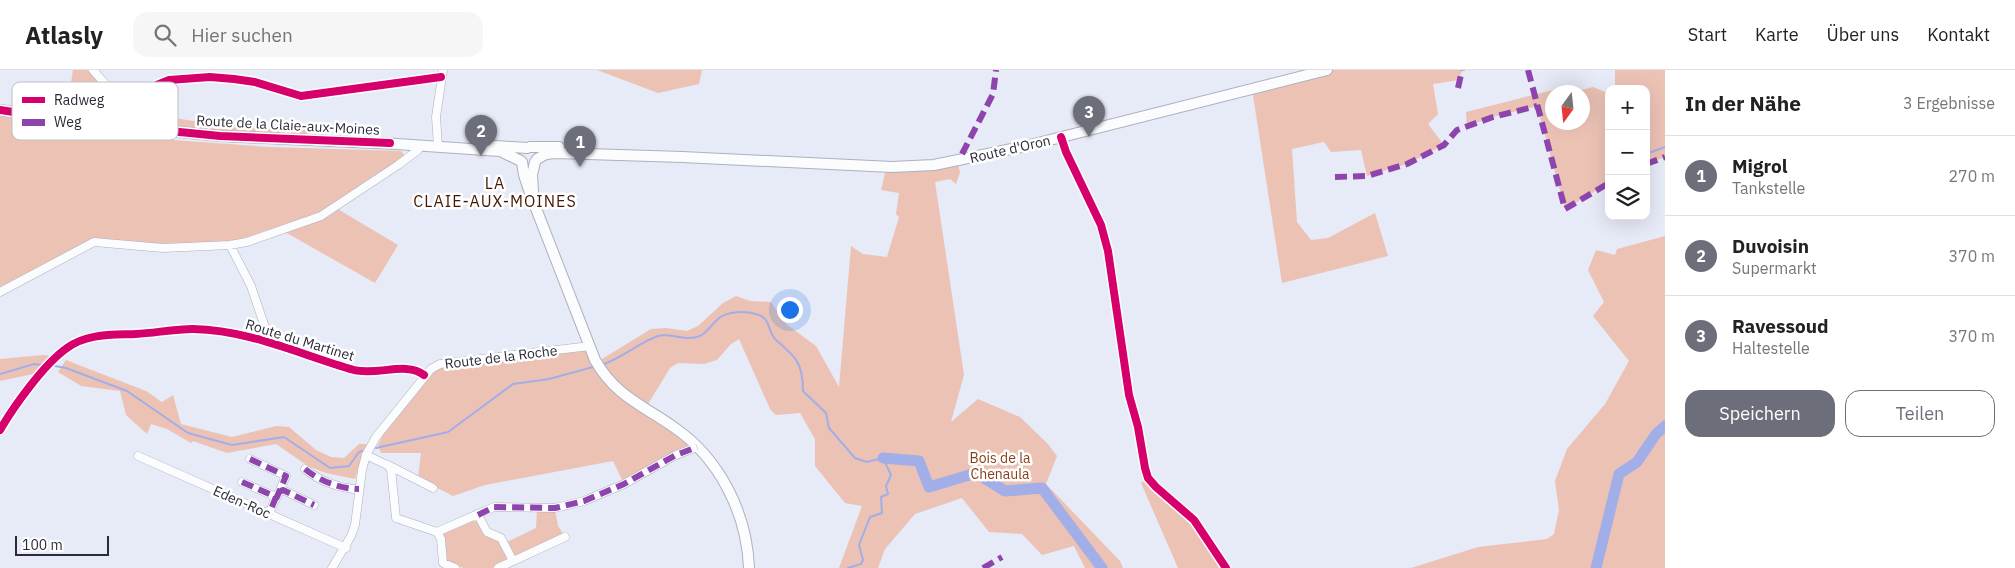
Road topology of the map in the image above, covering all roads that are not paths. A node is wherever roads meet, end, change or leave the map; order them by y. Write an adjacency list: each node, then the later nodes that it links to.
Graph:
1 (93, 70): 4 (street)
2 (1327, 70): 7 (main road, Route d'Oron)
3 (442, 74): 5 (street); 9 (street)
4 (104, 82)
5 (164, 82)
6 (178, 132): 8 (main road, Route de la Claie-aux-Moines)
7 (1061, 137): 15 (main road, Route d'Oron); 44 (street)
8 (420, 146): 9 (main road, Route de la Claie-aux-Moines); 17 (street)
9 (438, 146): 10 (main road, Route de la Claie-aux-Moines)
10 (460, 147): 11 (main road, Route de la Claie-aux-Moines); 14 (main road, Route de la Claie-aux-Moines)
11 (528, 148): 12 (main road, Route de la Claie-aux-Moines); 13 (main road); 14 (main road)
12 (682, 157): 13 (main road, Route de la Claie-aux-Moines); 15 (main road, Route de la Claie-aux-Moines)
13 (536, 160): 14 (main road); 16 (main road)
14 (522, 161): 16 (main road)
15 (805, 163)
16 (536, 207): 20 (main road)
17 (230, 245): 18 (street); 19 (street)
18 (0, 292)
19 (270, 342): 21 (street, Route du Martinet); 22 (street, Route du Martinet)
20 (590, 346): 21 (street, Route de la Roche); 23 (main road)
21 (424, 375): 24 (street, Route de la Roche)
22 (0, 430)
23 (697, 447): 35 (street); 43 (main road)
24 (366, 455): 27 (street); 31 (street, Route de la Roche)
25 (138, 456): 34 (street, Eden-Roc)
26 (250, 459): 32 (street)
27 (387, 465): 30 (street); 36 (street)
28 (305, 469): 31 (street)
29 (242, 482): 32 (street)
30 (433, 488)
31 (359, 489): 38 (street, Route de la Roche)
32 (278, 495): 33 (street); 34 (street)
33 (314, 504)
34 (269, 514): 38 (street, Eden-Roc)
35 (478, 515): 36 (street); 39 (street)
36 (437, 532): 41 (street)
37 (565, 537): 39 (street)
38 (346, 548): 40 (street, Route de la Roche)
39 (513, 561): 42 (street)
40 (332, 568)
41 (455, 568)
42 (498, 568)
43 (749, 568)
44 (1226, 568)

